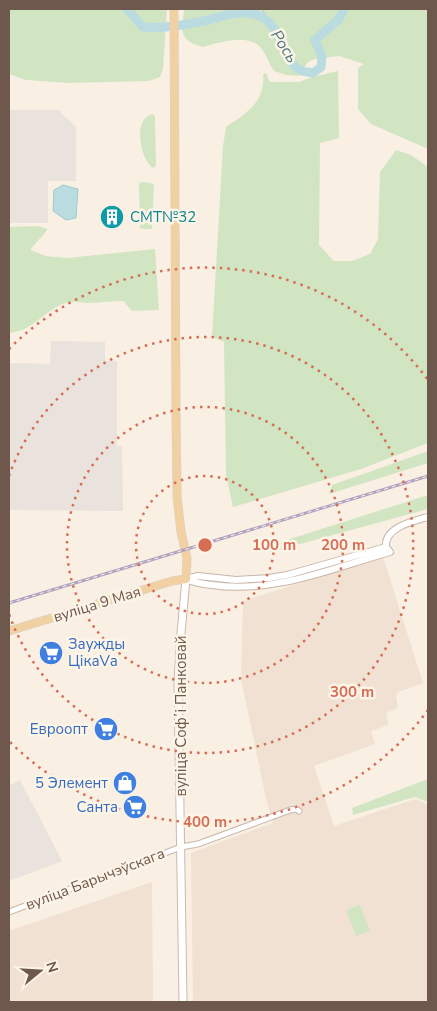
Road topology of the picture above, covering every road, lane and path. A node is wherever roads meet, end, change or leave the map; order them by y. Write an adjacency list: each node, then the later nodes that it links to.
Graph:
1 (174, 9): 3 (main road)
2 (428, 517): 3 (street)
3 (186, 579): 4 (main road, вуліца 9 Мая); 6 (main road, вуліца Софʼі Панковай)
4 (9, 631)
5 (299, 811): 6 (street, вуліца Барычэўскага)
6 (181, 847): 7 (street, вуліца Барычэўскага); 8 (main road, вуліца Софʼі Панковай)
7 (9, 912)
8 (183, 1002)

